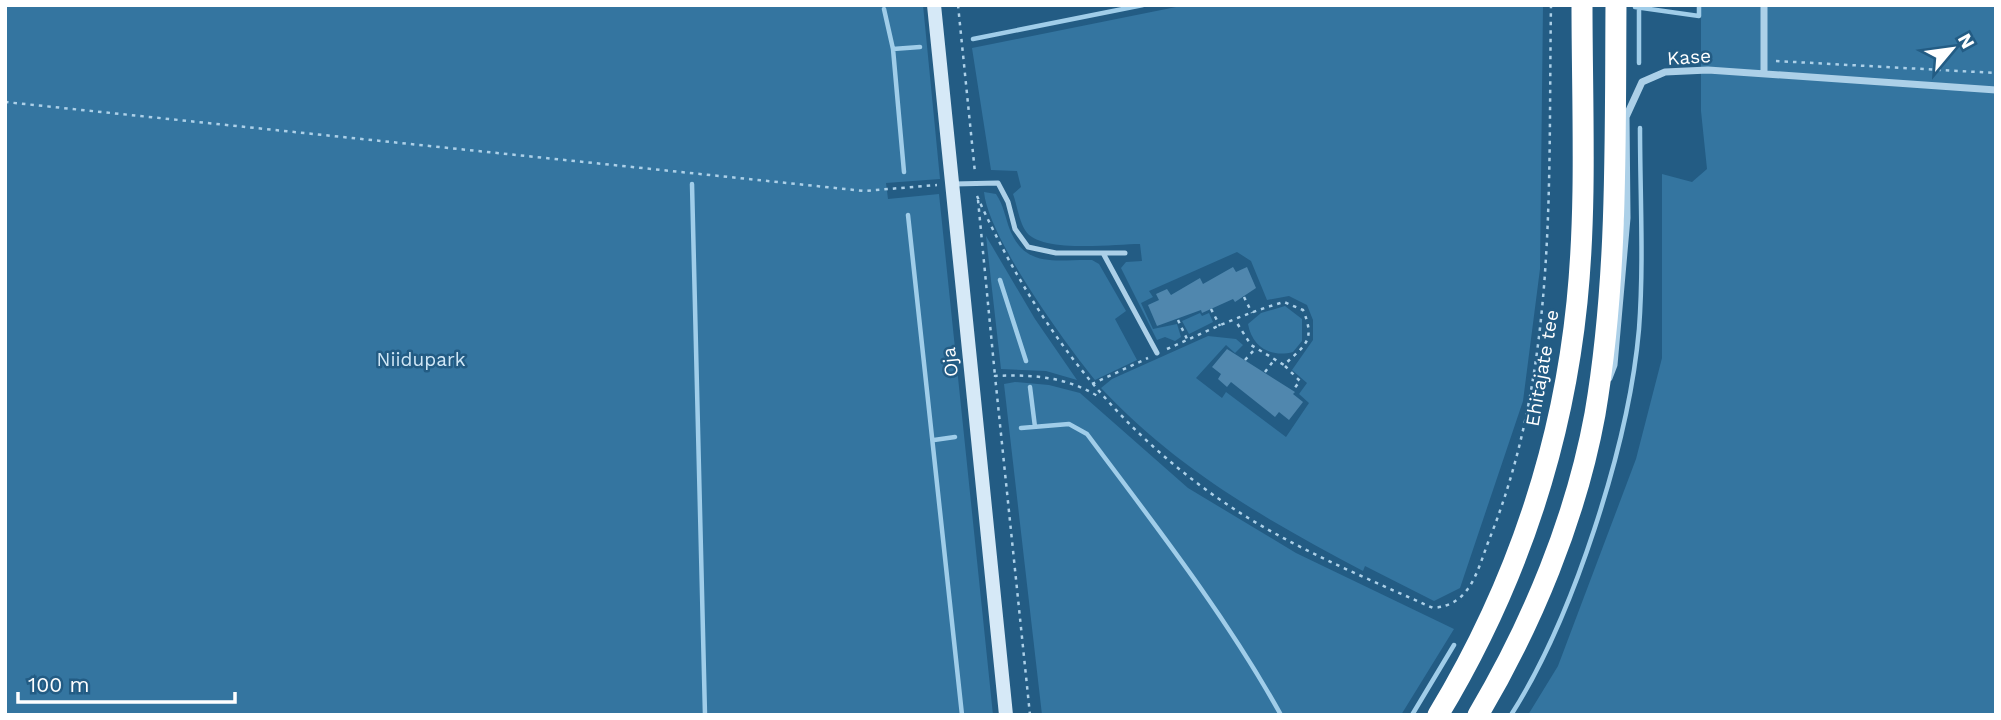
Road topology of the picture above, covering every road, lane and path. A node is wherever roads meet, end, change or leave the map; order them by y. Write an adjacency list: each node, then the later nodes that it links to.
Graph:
1 (934, 5): 10 (street, Oja)
2 (1551, 5): 29 (path)
3 (1583, 5): 33 (highway, Ehitajate tee)
4 (1616, 5): 30 (highway)
5 (1764, 5): 7 (street)
6 (1996, 73): 7 (path)
7 (1763, 74): 8 (street, Kase); 30 (street, Kase)
8 (1996, 90)
9 (5, 102): 10 (path)
10 (950, 184): 12 (lane); 31 (street, Oja)
11 (977, 196): 27 (path)
12 (1103, 253): 13 (lane); 22 (lane)
13 (1125, 253)
14 (1244, 297): 16 (path)
15 (1211, 309): 19 (path)
16 (1252, 313): 18 (path); 25 (path)
17 (1178, 320): 20 (path)
18 (1235, 320): 19 (path); 21 (path)
19 (1220, 326): 20 (path)
20 (1187, 340): 22 (path)
21 (1256, 348): 23 (path); 24 (path)
22 (1157, 353): 27 (path)
23 (1245, 360)
24 (1275, 360): 25 (path); 26 (path)
25 (1284, 365): 28 (path)
26 (1265, 372)
27 (1092, 384): 29 (path)
28 (1293, 390)
29 (1102, 398): 32 (path)
30 (1594, 415): 34 (highway)
31 (1006, 715)
32 (1030, 715)
33 (1438, 715)
34 (1478, 715)

